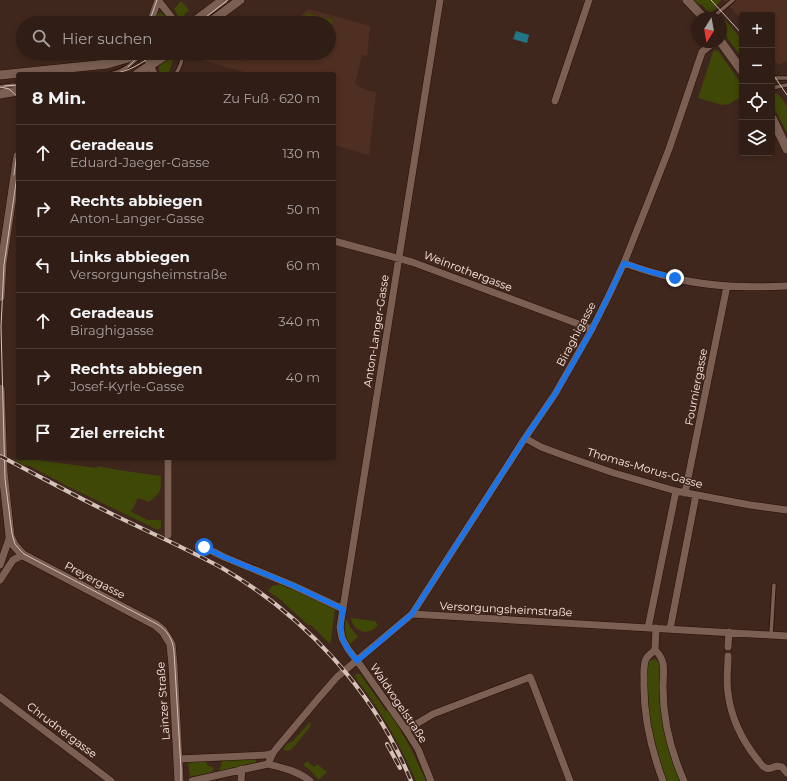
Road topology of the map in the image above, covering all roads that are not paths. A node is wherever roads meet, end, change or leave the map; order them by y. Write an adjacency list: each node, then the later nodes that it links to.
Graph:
1 (158, 0): 10 (street); 11 (street)
2 (223, 0): 12 (main road)
3 (240, 0): 13 (main road)
4 (440, 0): 41 (street, Anton-Langer-Gasse)
5 (589, 0): 36 (street)
6 (687, 0): 8 (main road)
7 (733, 0): 9 (lane)
8 (698, 12)
9 (719, 12)
10 (152, 16)
11 (171, 16)
12 (201, 16)
13 (218, 16)
14 (707, 48): 42 (street, Biraghigasse)
15 (725, 48): 21 (main road)
16 (121, 60): 23 (main road)
17 (135, 60): 24 (lane)
18 (146, 60): 22 (street)
19 (161, 60): 22 (main road)
20 (182, 60): 25 (lane)
21 (739, 67)
22 (152, 70)
23 (35, 72)
24 (117, 72)
25 (177, 72)
26 (16, 74): 27 (main road)
27 (0, 75)
28 (775, 78): 29 (lane)
29 (787, 78)
30 (787, 85): 33 (lane)
31 (16, 86): 32 (lane)
32 (0, 87)
33 (775, 87)
34 (16, 92): 35 (main road)
35 (0, 94)
36 (555, 101)
37 (773, 120): 38 (main road)
38 (787, 149)
39 (16, 169): 45 (main road)
40 (336, 242): 41 (street, Weinrothergasse)
41 (399, 259): 46 (street, Weinrothergasse); 61 (street, Anton-Langer-Gasse)
42 (624, 263): 43 (street); 46 (street, Biraghigasse)
43 (727, 286): 44 (street); 51 (street, Fourniergasse)
44 (787, 286)
45 (0, 297)
46 (592, 329): 48 (street, Biraghigasse)
47 (0, 389): 55 (main road)
48 (525, 438): 50 (street, Thomas-Morus-Gasse); 62 (street, Biraghigasse)
49 (168, 460): 54 (street)
50 (676, 491): 51 (street, Thomas-Morus-Gasse); 64 (street)
51 (685, 493): 52 (street, Thomas-Morus-Gasse)
52 (696, 495): 53 (street, Thomas-Morus-Gasse); 66 (street)
53 (787, 510)
54 (168, 535)
55 (10, 536): 57 (main road); 58 (street)
56 (204, 547): 61 (street)
57 (23, 555): 59 (street); 63 (main road, Preyergasse)
58 (0, 565)
59 (0, 580)
60 (774, 585): 68 (lane)
61 (343, 609): 73 (street, Anton-Langer-Gasse)
62 (412, 614): 64 (street, Versorgungsheimstraße); 73 (street)
63 (156, 625): 78 (main road, Lainzer Straße)
64 (648, 628): 65 (street, Versorgungsheimstraße)
65 (656, 628): 66 (street, Versorgungsheimstraße); 71 (street)
66 (670, 629): 67 (street, Versorgungsheimstraße)
67 (729, 632): 68 (street, Versorgungsheimstraße); 70 (street)
68 (771, 635): 69 (street, Versorgungsheimstraße)
69 (787, 636)
70 (728, 647)
71 (655, 650): 90 (street); 91 (street)
72 (728, 656): 82 (street)
73 (357, 661): 75 (street, Waldvogelstraße); 76 (street)
74 (0, 697): 83 (street, Chrudnergasse)
75 (406, 730): 88 (street, Waldvogelstraße); 89 (street)
76 (273, 753): 77 (street); 79 (street)
77 (260, 755): 78 (street); 80 (street)
78 (178, 759): 84 (main road, Lainzer Straße)
79 (268, 764): 80 (street); 87 (street)
80 (259, 766): 81 (street)
81 (242, 769): 85 (street); 86 (street)
82 (787, 773)
83 (111, 781)
84 (179, 781)
85 (192, 781)
86 (241, 781)
87 (310, 781)
88 (430, 781)
89 (570, 781)
90 (663, 781)
91 (684, 781)

